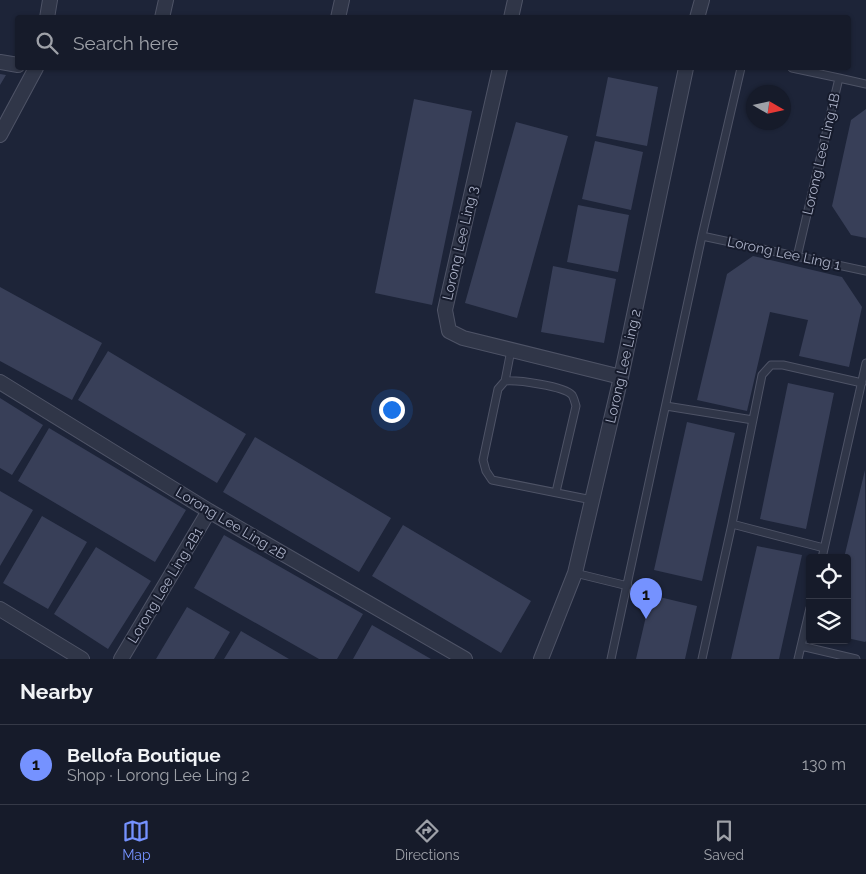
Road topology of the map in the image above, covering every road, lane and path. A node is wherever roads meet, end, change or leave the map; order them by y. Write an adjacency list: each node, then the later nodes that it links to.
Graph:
1 (50, 0): 6 (street)
2 (166, 0): 7 (street)
3 (342, 0): 8 (street)
4 (516, 0): 9 (street)
5 (702, 0): 10 (street)
6 (48, 15)
7 (163, 15)
8 (339, 15)
9 (513, 15)
10 (699, 15)
11 (0, 62): 12 (street)
12 (15, 64)
13 (33, 70): 20 (street)
14 (500, 70): 24 (street, Lorong Lee Ling 3)
15 (686, 70): 26 (street, Lorong Lee Ling 2)
16 (741, 70): 21 (lane)
17 (801, 70): 18 (lane)
18 (839, 78): 19 (lane, Lorong Lee Ling 1B); 22 (lane, Lorong Lee Ling 1B)
19 (866, 84)
20 (0, 135)
21 (702, 236): 22 (lane, Lorong Lee Ling 1); 30 (lane)
22 (796, 257): 23 (lane, Lorong Lee Ling 1)
23 (866, 271)
24 (511, 350): 26 (street, Lorong Lee Ling 3); 27 (lane)
25 (866, 363): 29 (lane)
26 (621, 377): 33 (street, Lorong Lee Ling 2)
27 (505, 381): 32 (lane); 32 (lane)
28 (0, 382): 34 (street, Lorong Lee Ling 2B)
29 (862, 383): 31 (lane); 36 (lane)
30 (666, 406): 31 (lane); 39 (lane)
31 (753, 420): 35 (lane)
32 (556, 492): 33 (lane)
33 (592, 500): 38 (street, Lorong Lee Ling 2)
34 (209, 511): 44 (street, Lorong Lee Ling 2B1); 45 (street, Lorong Lee Ling 2B)
35 (732, 524): 36 (lane); 48 (lane)
36 (824, 548): 37 (lane)
37 (823, 554)
38 (575, 573): 39 (lane); 46 (street, Lorong Lee Ling 2)
39 (628, 586): 47 (lane)
40 (0, 609): 43 (street)
41 (806, 625): 42 (lane)
42 (801, 646): 49 (lane); 50 (lane)
43 (82, 659)
44 (121, 659)
45 (465, 659)
46 (541, 659)
47 (611, 659)
48 (702, 659)
49 (798, 659)
50 (856, 659)

